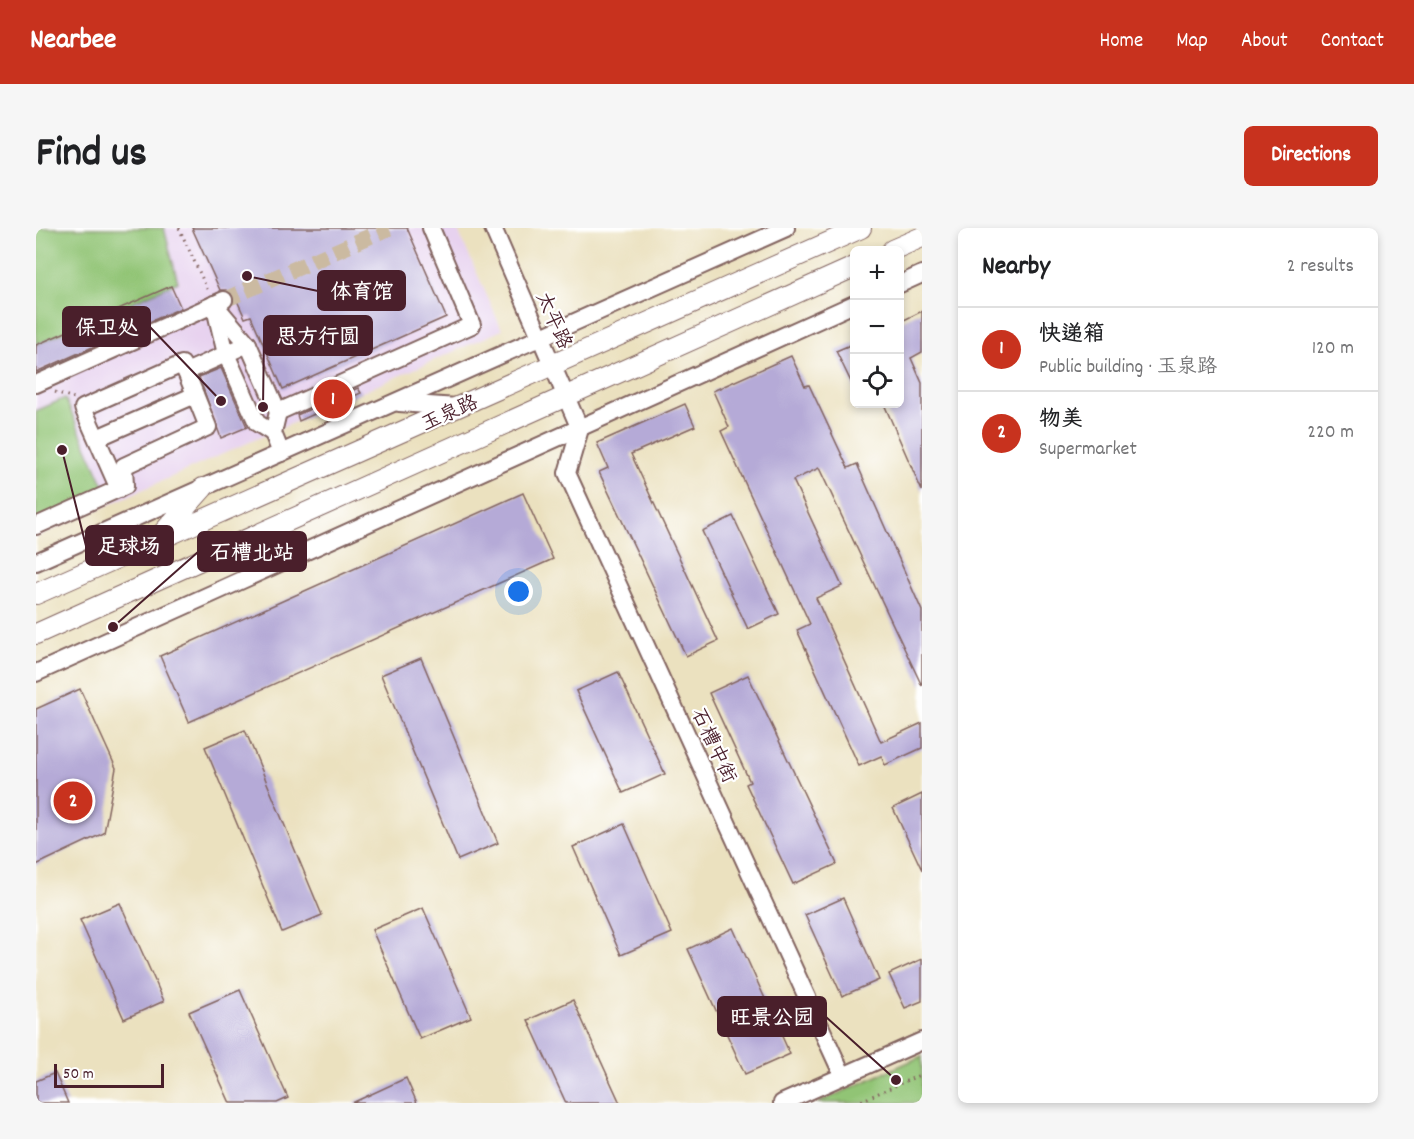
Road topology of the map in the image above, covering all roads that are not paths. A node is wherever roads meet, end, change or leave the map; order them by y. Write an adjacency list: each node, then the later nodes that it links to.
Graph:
1 (431, 228): 23 (street)
2 (493, 228): 13 (street, 太平路)
3 (786, 228): 13 (street, 玉泉路)
4 (861, 228): 5 (main road, 玉泉路)
5 (845, 232): 16 (main road, 玉泉路)
6 (922, 237): 7 (main road)
7 (901, 246)
8 (850, 269): 20 (main road, 玉泉路)
9 (922, 274): 10 (street)
10 (904, 282)
11 (219, 302): 14 (street); 15 (street); 18 (street)
12 (850, 306): 24 (street)
13 (541, 339): 16 (street, 太平路); 21 (street, 玉泉路)
14 (248, 344): 15 (street); 23 (street)
15 (226, 354): 17 (street); 25 (street)
16 (552, 366): 20 (street, 太平路); 22 (main road, 玉泉路)
17 (186, 372): 19 (street); 26 (street)
18 (42, 387)
19 (195, 395): 26 (street); 29 (street)
20 (566, 396): 24 (street, 太平路); 34 (main road, 玉泉路)
21 (396, 403): 22 (street); 27 (street, 玉泉路)
22 (458, 407): 31 (main road, 玉泉路)
23 (278, 412): 25 (street)
24 (580, 429): 35 (street); 37 (street, 石槽中街)
25 (273, 433): 27 (street)
26 (97, 438): 29 (street)
27 (281, 453): 28 (street, 玉泉路)
28 (203, 488): 31 (main road); 32 (street, 玉泉路)
29 (119, 489): 30 (street)
30 (36, 526)
31 (155, 541): 33 (main road, 玉泉路)
32 (36, 562)
33 (36, 594)
34 (36, 634)
35 (36, 673)
36 (922, 1041): 37 (street)
37 (843, 1076): 38 (street)
38 (782, 1103)

